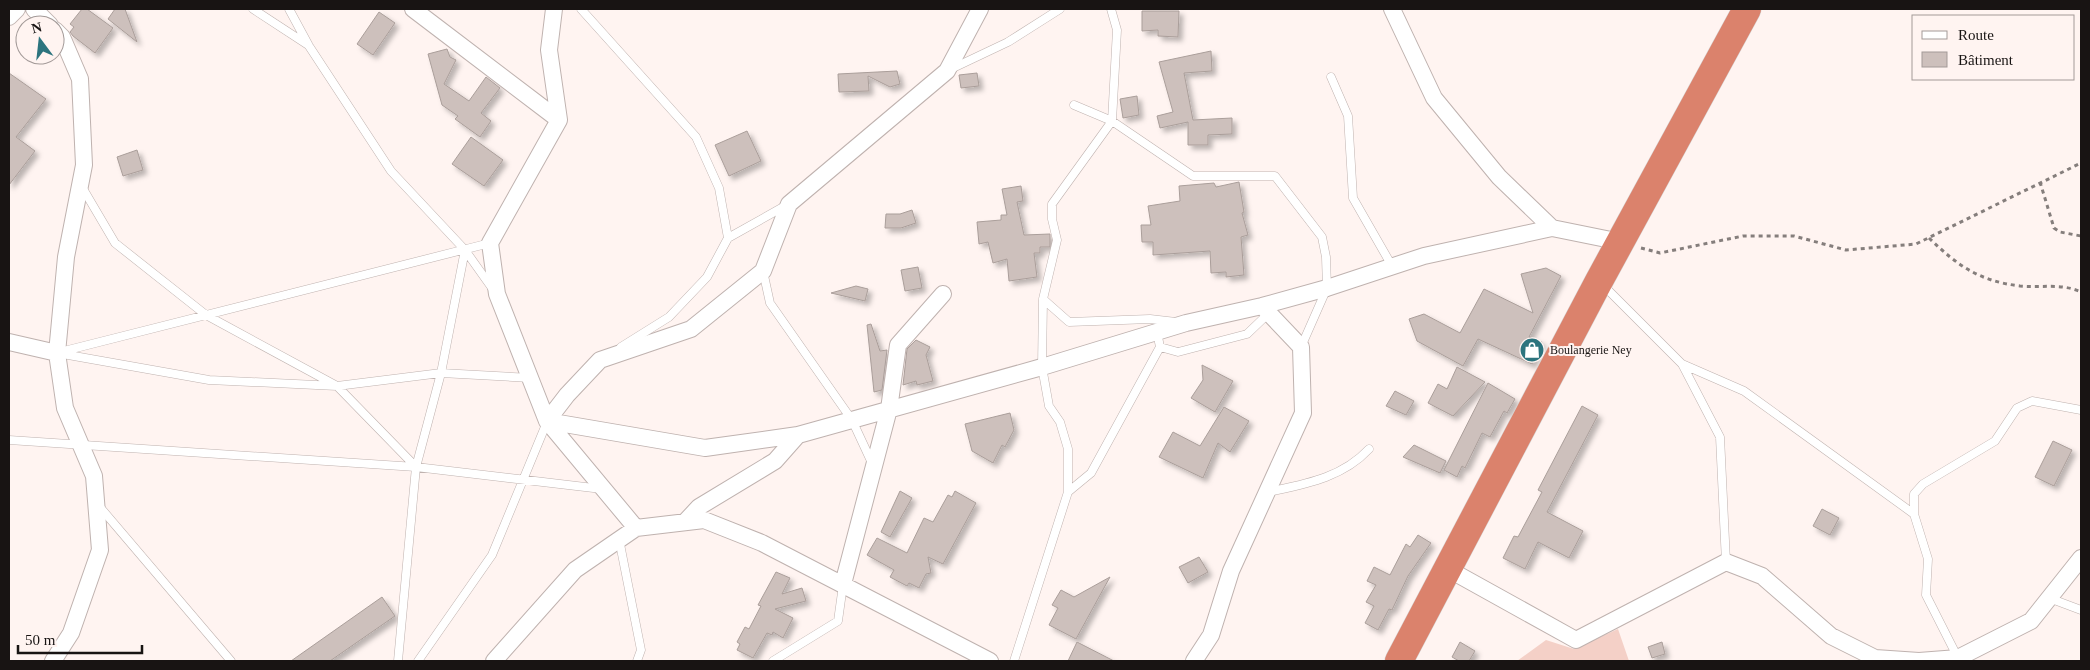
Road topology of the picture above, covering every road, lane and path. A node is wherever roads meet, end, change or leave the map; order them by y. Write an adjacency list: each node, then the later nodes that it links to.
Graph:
1 (17, 9): 12 (street)
2 (253, 9): 14 (lane)
3 (289, 9): 14 (lane)
4 (413, 9): 18 (street)
5 (554, 9): 18 (street)
6 (581, 9): 26 (lane)
7 (980, 9): 15 (street)
8 (1060, 9): 15 (lane)
9 (1112, 9): 19 (lane)
10 (1392, 9): 24 (street)
11 (1747, 9): 28 (highway)
12 (9, 17)
13 (65, 44): 22 (street)
14 (309, 46): 30 (lane)
15 (947, 71): 23 (street)
16 (1331, 77): 31 (lane)
17 (1074, 105): 19 (lane)
18 (559, 120): 29 (street)
19 (1112, 121): 34 (lane); 38 (lane)
20 (2081, 163): 21 (path)
21 (2040, 182): 25 (path); 27 (path)
22 (80, 184): 40 (lane); 45 (street)
23 (789, 204): 26 (lane); 32 (street)
24 (1552, 228): 28 (street); 31 (street)
25 (2081, 236)
26 (728, 238): 46 (lane)
27 (1929, 238): 28 (path); 35 (path)
28 (1621, 242): 33 (highway)
29 (490, 243): 30 (lane); 36 (street)
30 (464, 250): 36 (lane); 40 (lane); 49 (lane)
31 (1392, 266): 34 (street)
32 (763, 271): 46 (street); 54 (lane)
33 (1598, 281): 47 (lane); 73 (highway)
34 (1327, 288): 39 (street); 44 (lane)
35 (2081, 292)
36 (497, 294): 50 (street)
37 (943, 294): 52 (street)
38 (1043, 299): 41 (lane); 48 (lane)
39 (1266, 309): 41 (street); 42 (lane); 44 (street)
40 (206, 315): 45 (lane); 51 (lane)
41 (1186, 323): 42 (street)
42 (1158, 340): 48 (street); 64 (lane)
43 (13, 347): 45 (street)
44 (1301, 347): 65 (street)
45 (57, 353): 51 (lane); 58 (street)
46 (600, 360): 55 (street)
47 (1682, 364): 67 (lane); 72 (lane)
48 (1042, 367): 52 (street); 64 (lane)
49 (441, 372): 50 (lane); 51 (lane); 60 (lane)
50 (531, 378): 55 (street)
51 (337, 386): 60 (lane)
52 (889, 409): 54 (street); 61 (street)
53 (2081, 410): 67 (lane)
54 (852, 420): 56 (street); 61 (lane)
55 (547, 421): 56 (street); 62 (lane); 63 (street)
56 (798, 436): 68 (street)
57 (9, 440): 58 (lane)
58 (82, 444): 60 (lane); 66 (street)
59 (1369, 449): 65 (lane)
60 (416, 467): 62 (lane); 81 (lane)
61 (875, 468): 74 (street)
62 (525, 480): 63 (lane); 82 (lane)
63 (604, 490): 69 (street)
64 (1068, 492): 87 (lane)
65 (1268, 492): 88 (street)
66 (96, 502): 79 (street); 80 (lane)
67 (1914, 514): 78 (lane)
68 (685, 522): 69 (street); 74 (street)
69 (636, 528): 70 (street)
70 (619, 539): 83 (street); 84 (lane)
71 (2081, 558): 75 (street)
72 (1726, 562): 73 (street); 77 (street)
73 (1448, 569): 89 (highway)
74 (843, 584): 85 (lane); 86 (street)
75 (2049, 598): 76 (lane); 78 (street)
76 (2081, 610)
77 (1874, 660): 78 (street)
78 (1960, 660)
79 (53, 661)
80 (230, 661)
81 (398, 661)
82 (418, 661)
83 (494, 661)
84 (637, 661)
85 (773, 661)
86 (990, 661)
87 (1014, 661)
88 (1194, 661)
89 (1399, 661)

